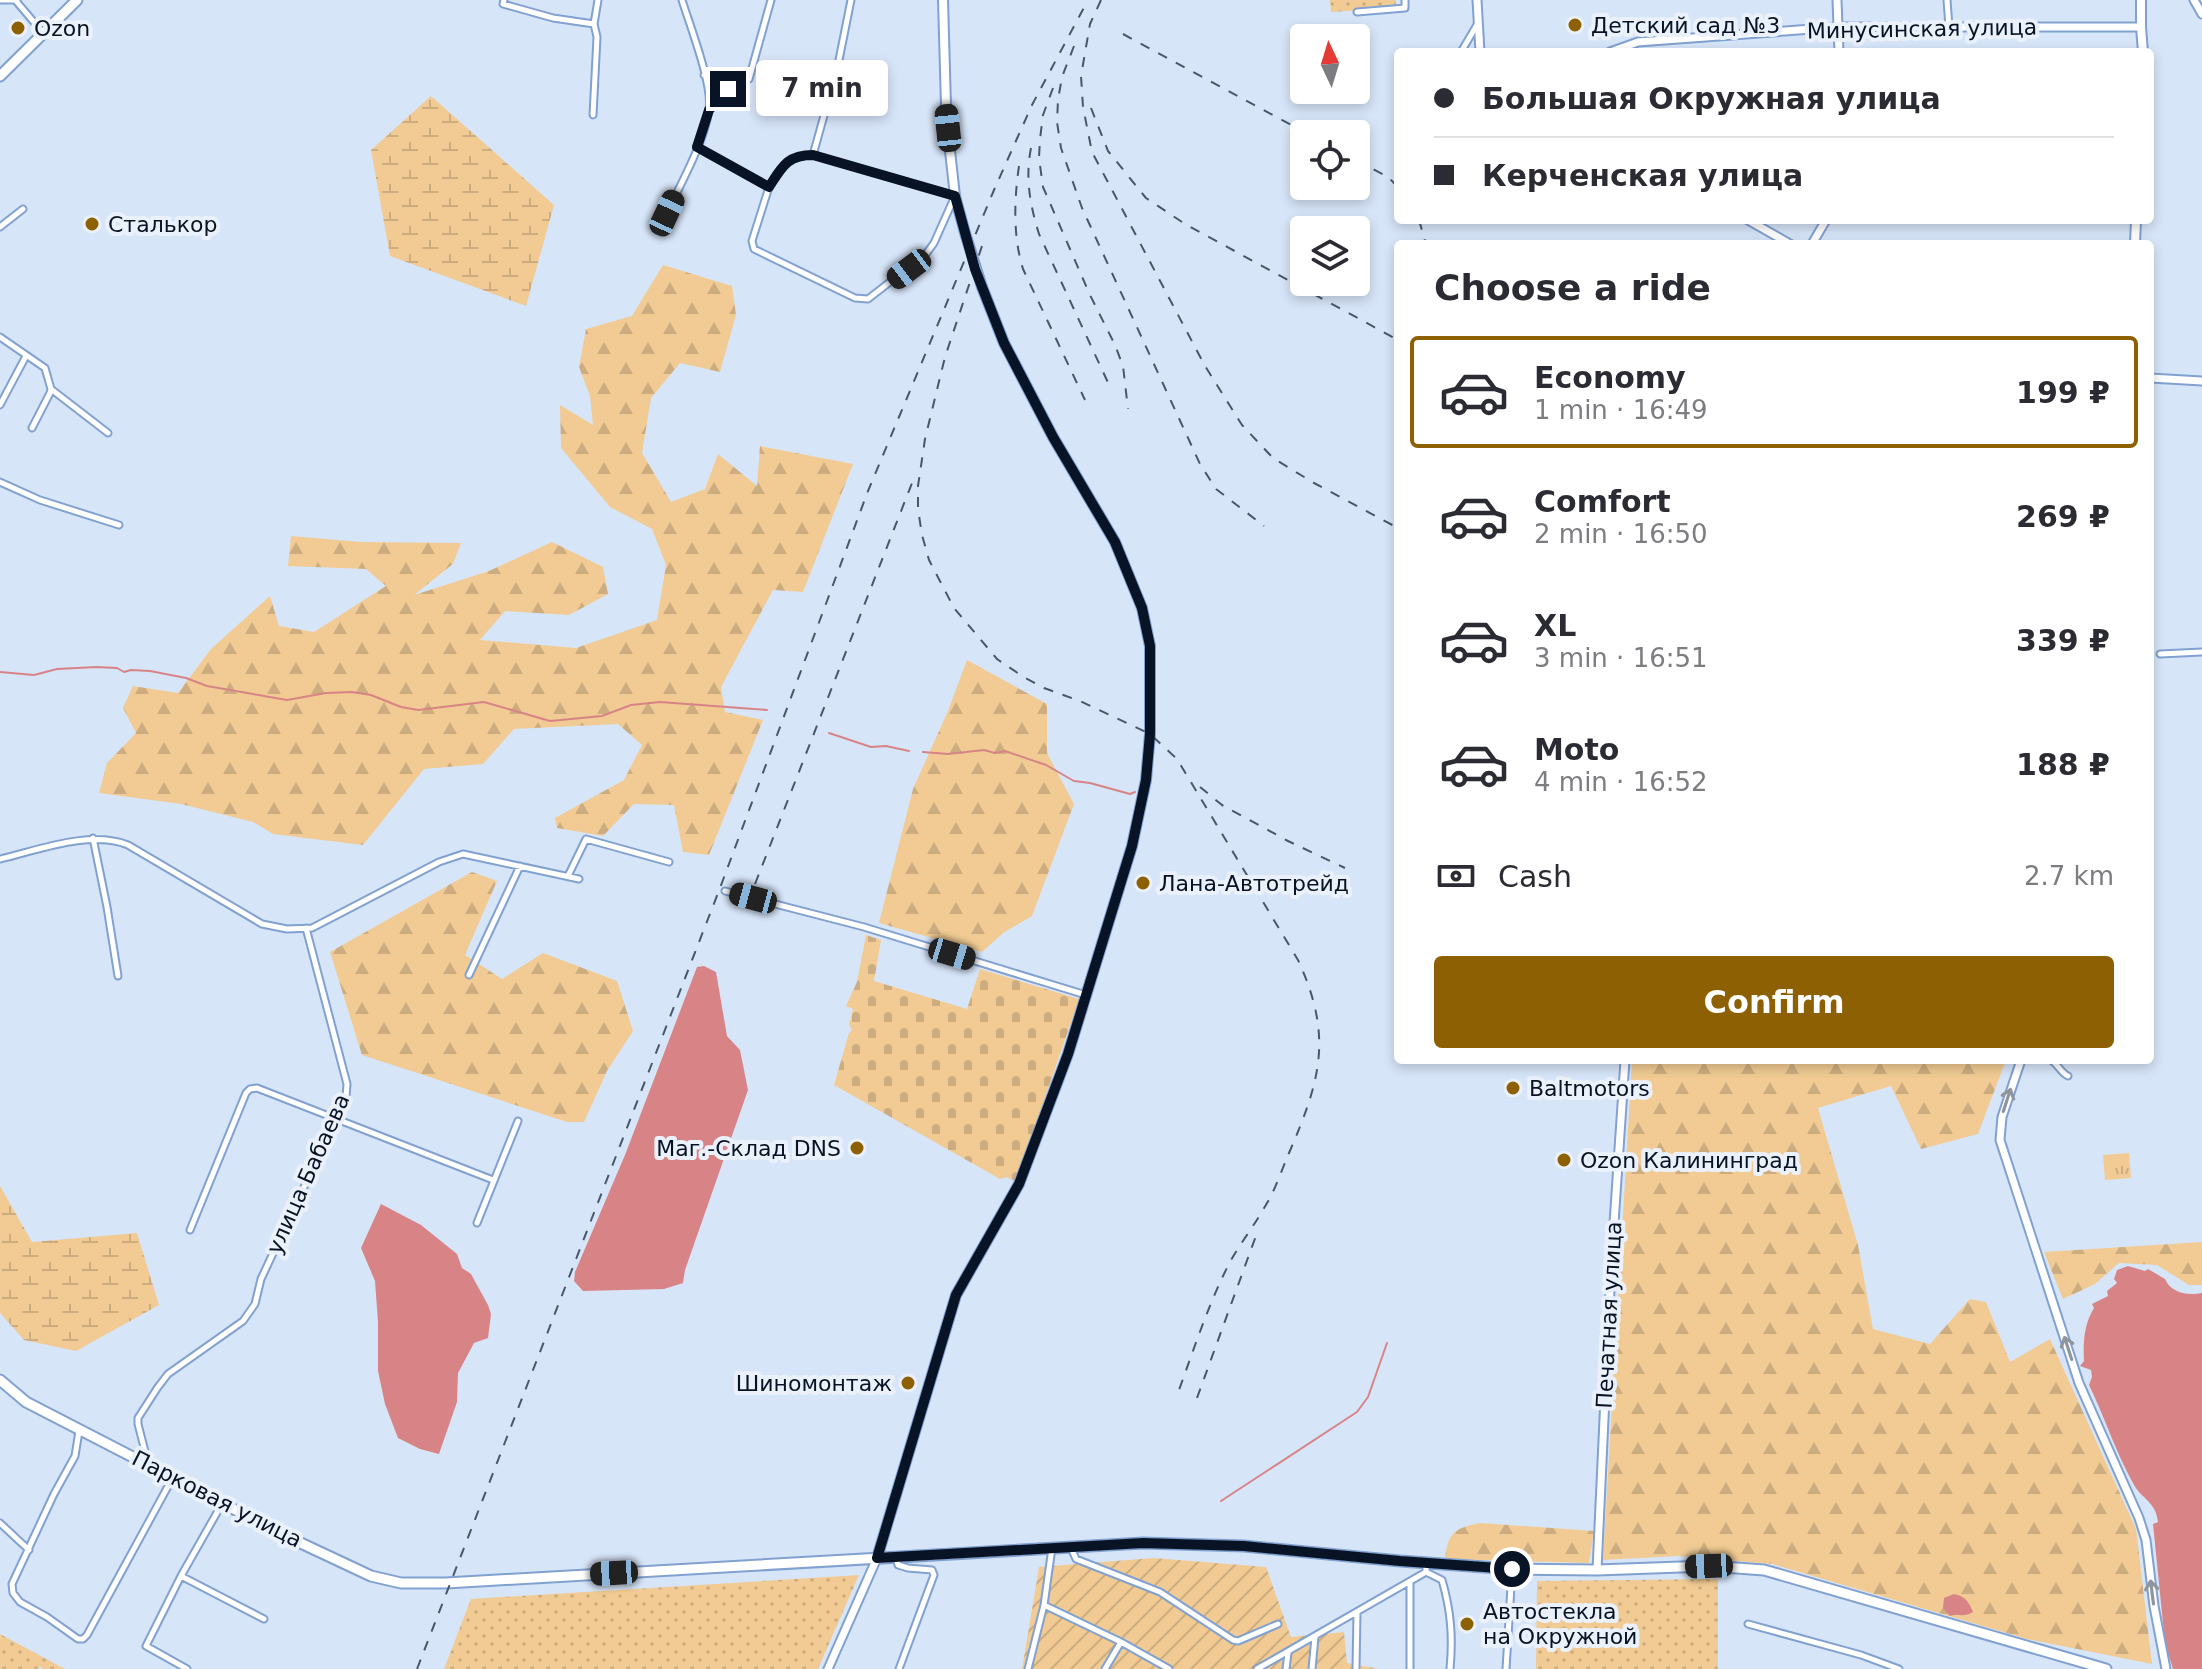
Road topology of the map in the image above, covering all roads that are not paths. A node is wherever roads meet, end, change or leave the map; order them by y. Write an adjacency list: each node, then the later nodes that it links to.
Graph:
1 (0, 0): 2 (street)
2 (17, 0): 23 (street)
3 (77, 0): 23 (main road)
4 (504, 0): 19 (street)
5 (598, 0): 19 (street)
6 (682, 0): 29 (street)
7 (771, 0): 31 (street)
8 (851, 0): 35 (street)
9 (943, 0): 37 (main road)
10 (1405, 0): 16 (street)
11 (1477, 0): 18 (street)
12 (1837, 0): 20 (street)
13 (1947, 0): 22 (street)
14 (2141, 0): 21 (main road)
15 (2194, 0): 17 (street)
16 (1357, 12)
17 (2202, 14)
18 (1478, 23): 24 (street); 25 (street)
19 (594, 24): 33 (street)
20 (1839, 27): 22 (street, Минусинская улица); 26 (street, Минусинская улица); 27 (street)
21 (2141, 27): 22 (street, Минусинская улица); 28 (main road)
22 (1949, 28)
23 (44, 34): 30 (main road)
24 (1463, 48)
25 (1480, 48)
26 (1621, 48)
27 (1839, 48)
28 (2143, 48)
29 (704, 75): 31 (street); 32 (street)
30 (0, 76)
31 (732, 81): 32 (street)
32 (709, 110): 34 (street)
33 (593, 115)
34 (697, 147): 36 (street); 39 (street)
35 (813, 155): 36 (street); 37 (street)
36 (769, 187): 37 (street)
37 (955, 196): 65 (main road)
38 (23, 209): 41 (street)
39 (667, 213)
40 (1755, 224): 42 (street)
41 (0, 227)
42 (1783, 240)
43 (0, 337): 44 (street)
44 (26, 356): 47 (street); 48 (street)
45 (2154, 378): 46 (street)
46 (2202, 381)
47 (51, 389): 49 (street); 50 (street)
48 (0, 405)
49 (32, 428)
50 (108, 433)
51 (0, 482): 52 (street)
52 (119, 525)
53 (2202, 652): 54 (street)
54 (2160, 654)
55 (93, 838): 56 (street); 62 (street); 64 (street)
56 (0, 859)
57 (669, 862): 59 (street)
58 (520, 866): 59 (street); 62 (street); 63 (street)
59 (568, 876): 60 (street)
60 (579, 879)
61 (725, 891): 65 (street)
62 (306, 928): 70 (street, улица Бабаева)
63 (469, 975)
64 (118, 976)
65 (1087, 995): 85 (main road)
66 (1625, 1064): 88 (street, Печатная улица)
67 (2020, 1064): 114 (street, one-way to 67)
68 (2055, 1064): 69 (street)
69 (2068, 1076)
70 (335, 1119): 72 (street); 74 (street); 77 (street, улица Бабаева)
71 (518, 1121): 72 (street)
72 (493, 1180): 73 (street)
73 (477, 1223)
74 (190, 1230)
75 (0, 1380): 76 (main road, Парковая улица)
76 (79, 1430): 77 (main road, Парковая улица); 83 (street)
77 (148, 1463): 78 (main road, Парковая улица)
78 (173, 1476): 79 (main road, Парковая улица); 83 (street)
79 (223, 1502): 85 (main road, Парковая улица); 89 (street)
80 (0, 1523): 83 (street)
81 (1070, 1547): 82 (main road, Парковая улица); 86 (main road, Парковая улица); 94 (street)
82 (1052, 1548): 84 (main road, Парковая улица); 91 (street)
83 (29, 1550)
84 (895, 1557): 85 (main road, Парковая улица); 102 (street)
85 (877, 1558): 101 (street)
86 (1426, 1568): 87 (main road, Парковая улица); 90 (street); 110 (street)
87 (1512, 1569): 88 (main road, Парковая улица); 111 (street)
88 (1597, 1570): 113 (main road, Парковая улица)
89 (181, 1576): 93 (street); 100 (street)
90 (1410, 1582): 92 (street); 109 (street)
91 (1044, 1605): 97 (street); 103 (street)
92 (1357, 1612): 96 (street); 108 (street)
93 (264, 1619)
94 (1278, 1624)
95 (1748, 1624): 112 (street)
96 (1315, 1636): 98 (street); 107 (street)
97 (1121, 1642): 99 (street); 104 (street)
98 (1288, 1652): 105 (street); 106 (street)
99 (1166, 1668)
100 (187, 1669)
101 (828, 1669)
102 (899, 1669)
103 (1028, 1669)
104 (1105, 1669)
105 (1257, 1669)
106 (1286, 1669)
107 (1312, 1669)
108 (1356, 1669)
109 (1410, 1669)
110 (1450, 1669)
111 (1506, 1669)
112 (1899, 1669)
113 (2106, 1669)
114 (2166, 1669)

